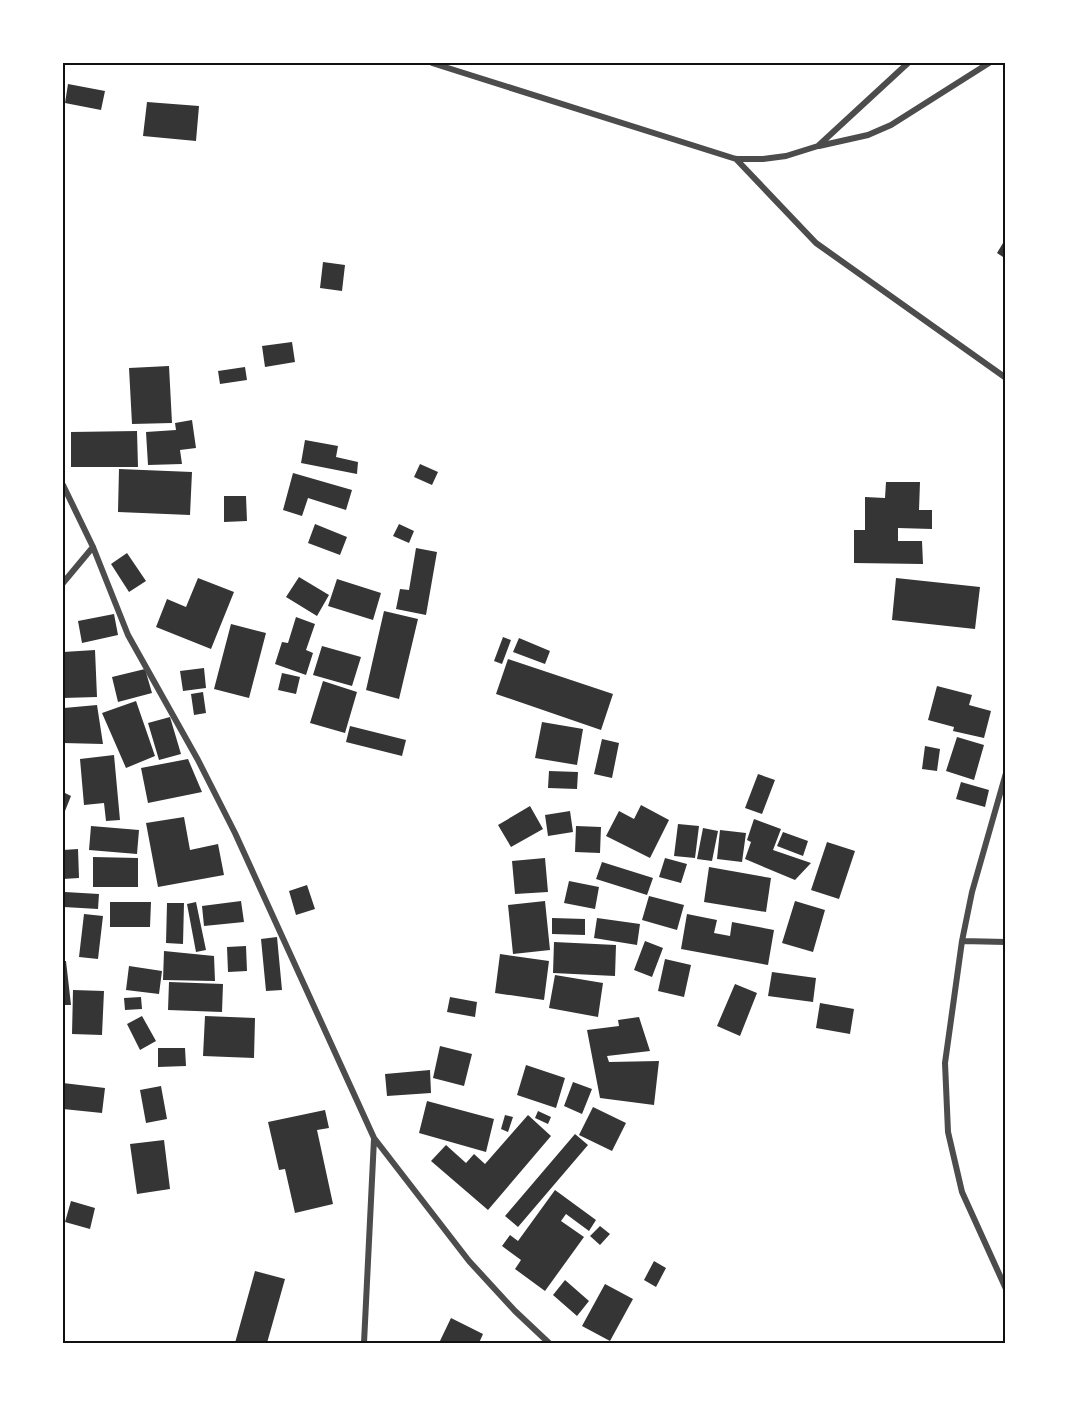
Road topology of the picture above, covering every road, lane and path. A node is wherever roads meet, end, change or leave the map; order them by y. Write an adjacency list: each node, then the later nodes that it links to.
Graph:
1 (432, 63): 5 (street)
2 (908, 63): 4 (street)
3 (989, 63): 4 (street)
4 (818, 146): 5 (street)
5 (736, 159): 6 (street)
6 (1006, 378)
7 (63, 485): 8 (street)
8 (93, 547): 9 (street); 13 (street)
9 (63, 583)
10 (1006, 773): 11 (street)
11 (962, 941): 12 (street); 14 (street)
12 (1006, 942)
13 (374, 1138): 15 (street); 16 (street)
14 (1006, 1288)
15 (364, 1343)
16 (549, 1343)

